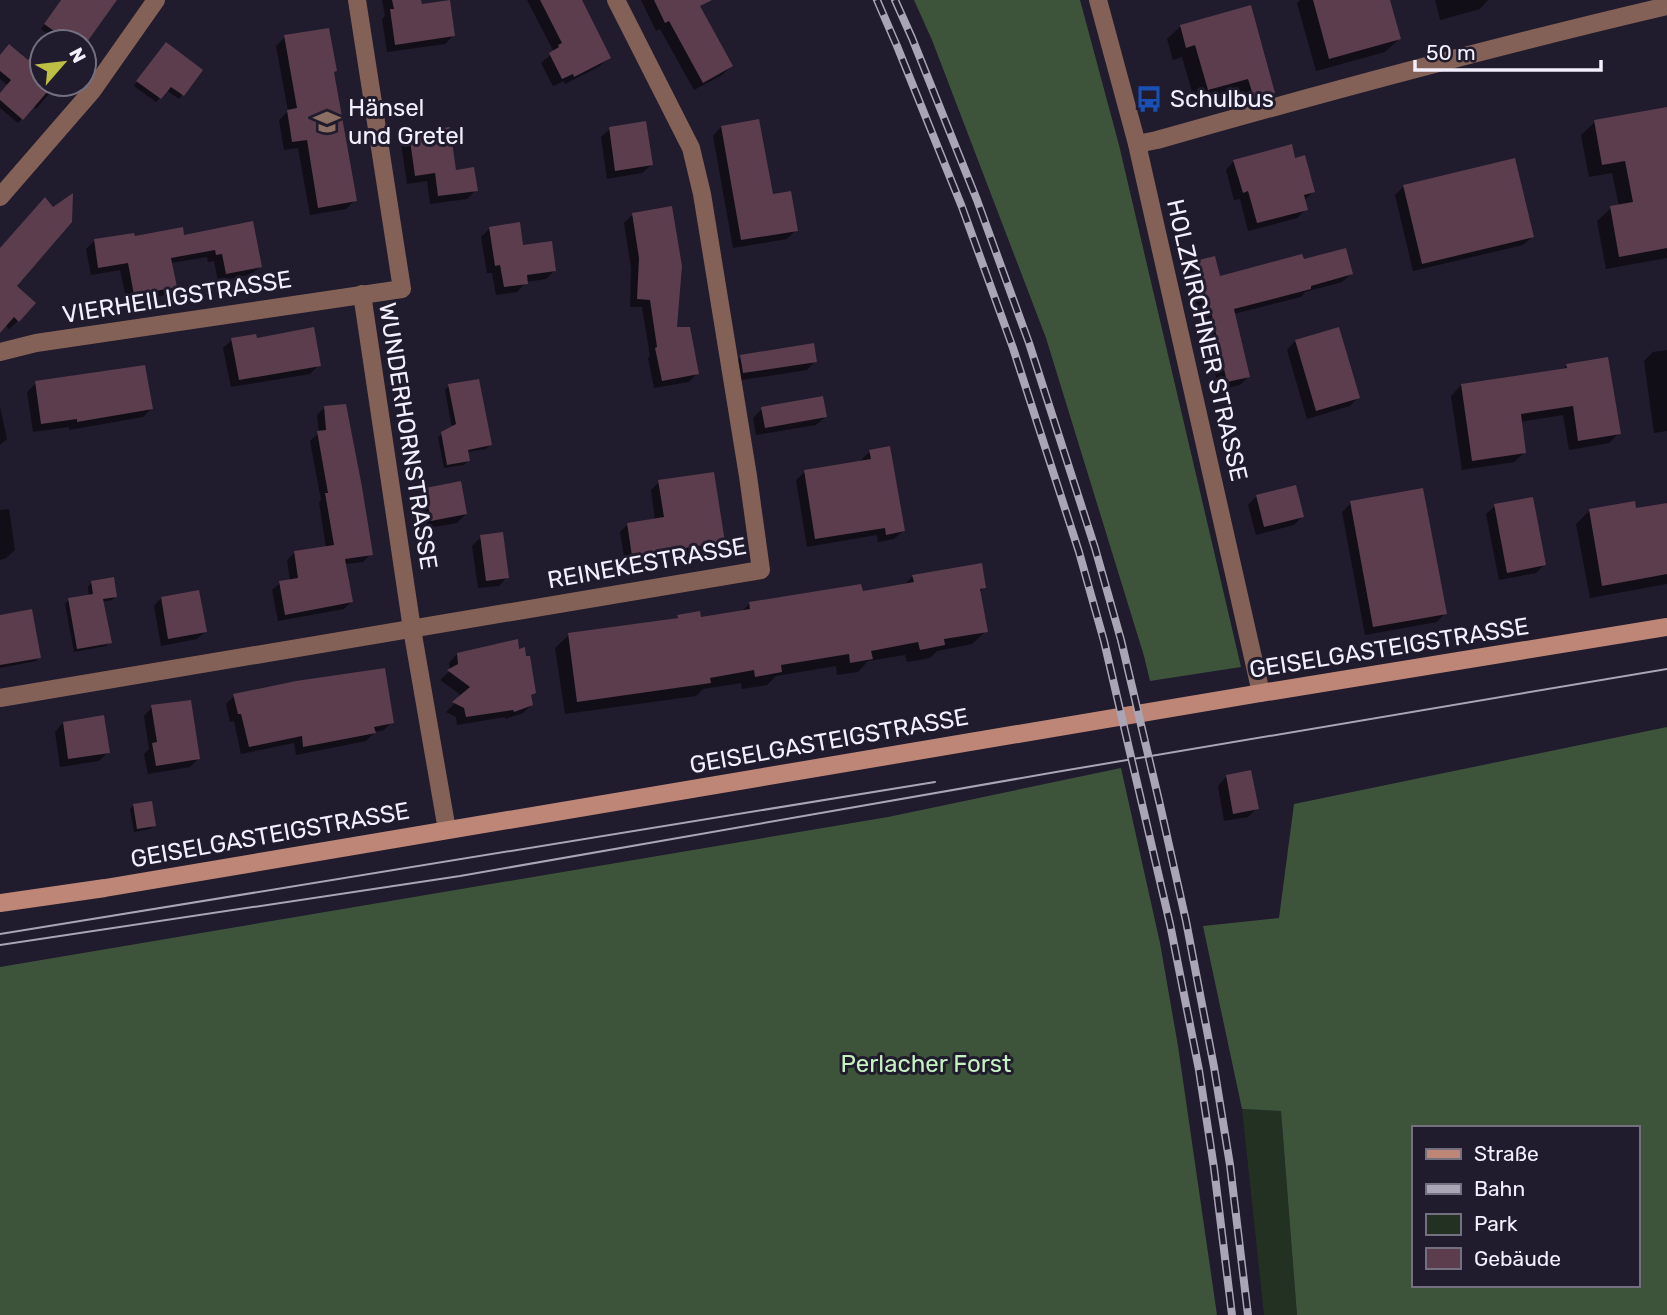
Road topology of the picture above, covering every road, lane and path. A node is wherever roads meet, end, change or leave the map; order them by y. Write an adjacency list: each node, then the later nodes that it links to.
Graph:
1 (156, 0): 7 (street)
2 (357, 0): 8 (street, WUNDERHORNSTRASSE)
3 (616, 0): 11 (street, REINEKESTRASSE)
4 (1098, 0): 6 (street, HOLZKIRCHNER STRASSE)
5 (1667, 6): 6 (street)
6 (1137, 144): 12 (street, HOLZKIRCHNER STRASSE)
7 (0, 197)
8 (362, 294): 9 (street, VIERHEILIGSTRASSE); 11 (street, WUNDERHORNSTRASSE)
9 (0, 352)
10 (1667, 627): 12 (main road, GEISELGASTEIGSTRASSE)
11 (412, 629): 13 (street, REINEKESTRASSE); 14 (street, WUNDERHORNSTRASSE)
12 (1261, 693): 14 (main road, GEISELGASTEIGSTRASSE)
13 (0, 698)
14 (447, 830): 15 (main road, GEISELGASTEIGSTRASSE)
15 (0, 903)

